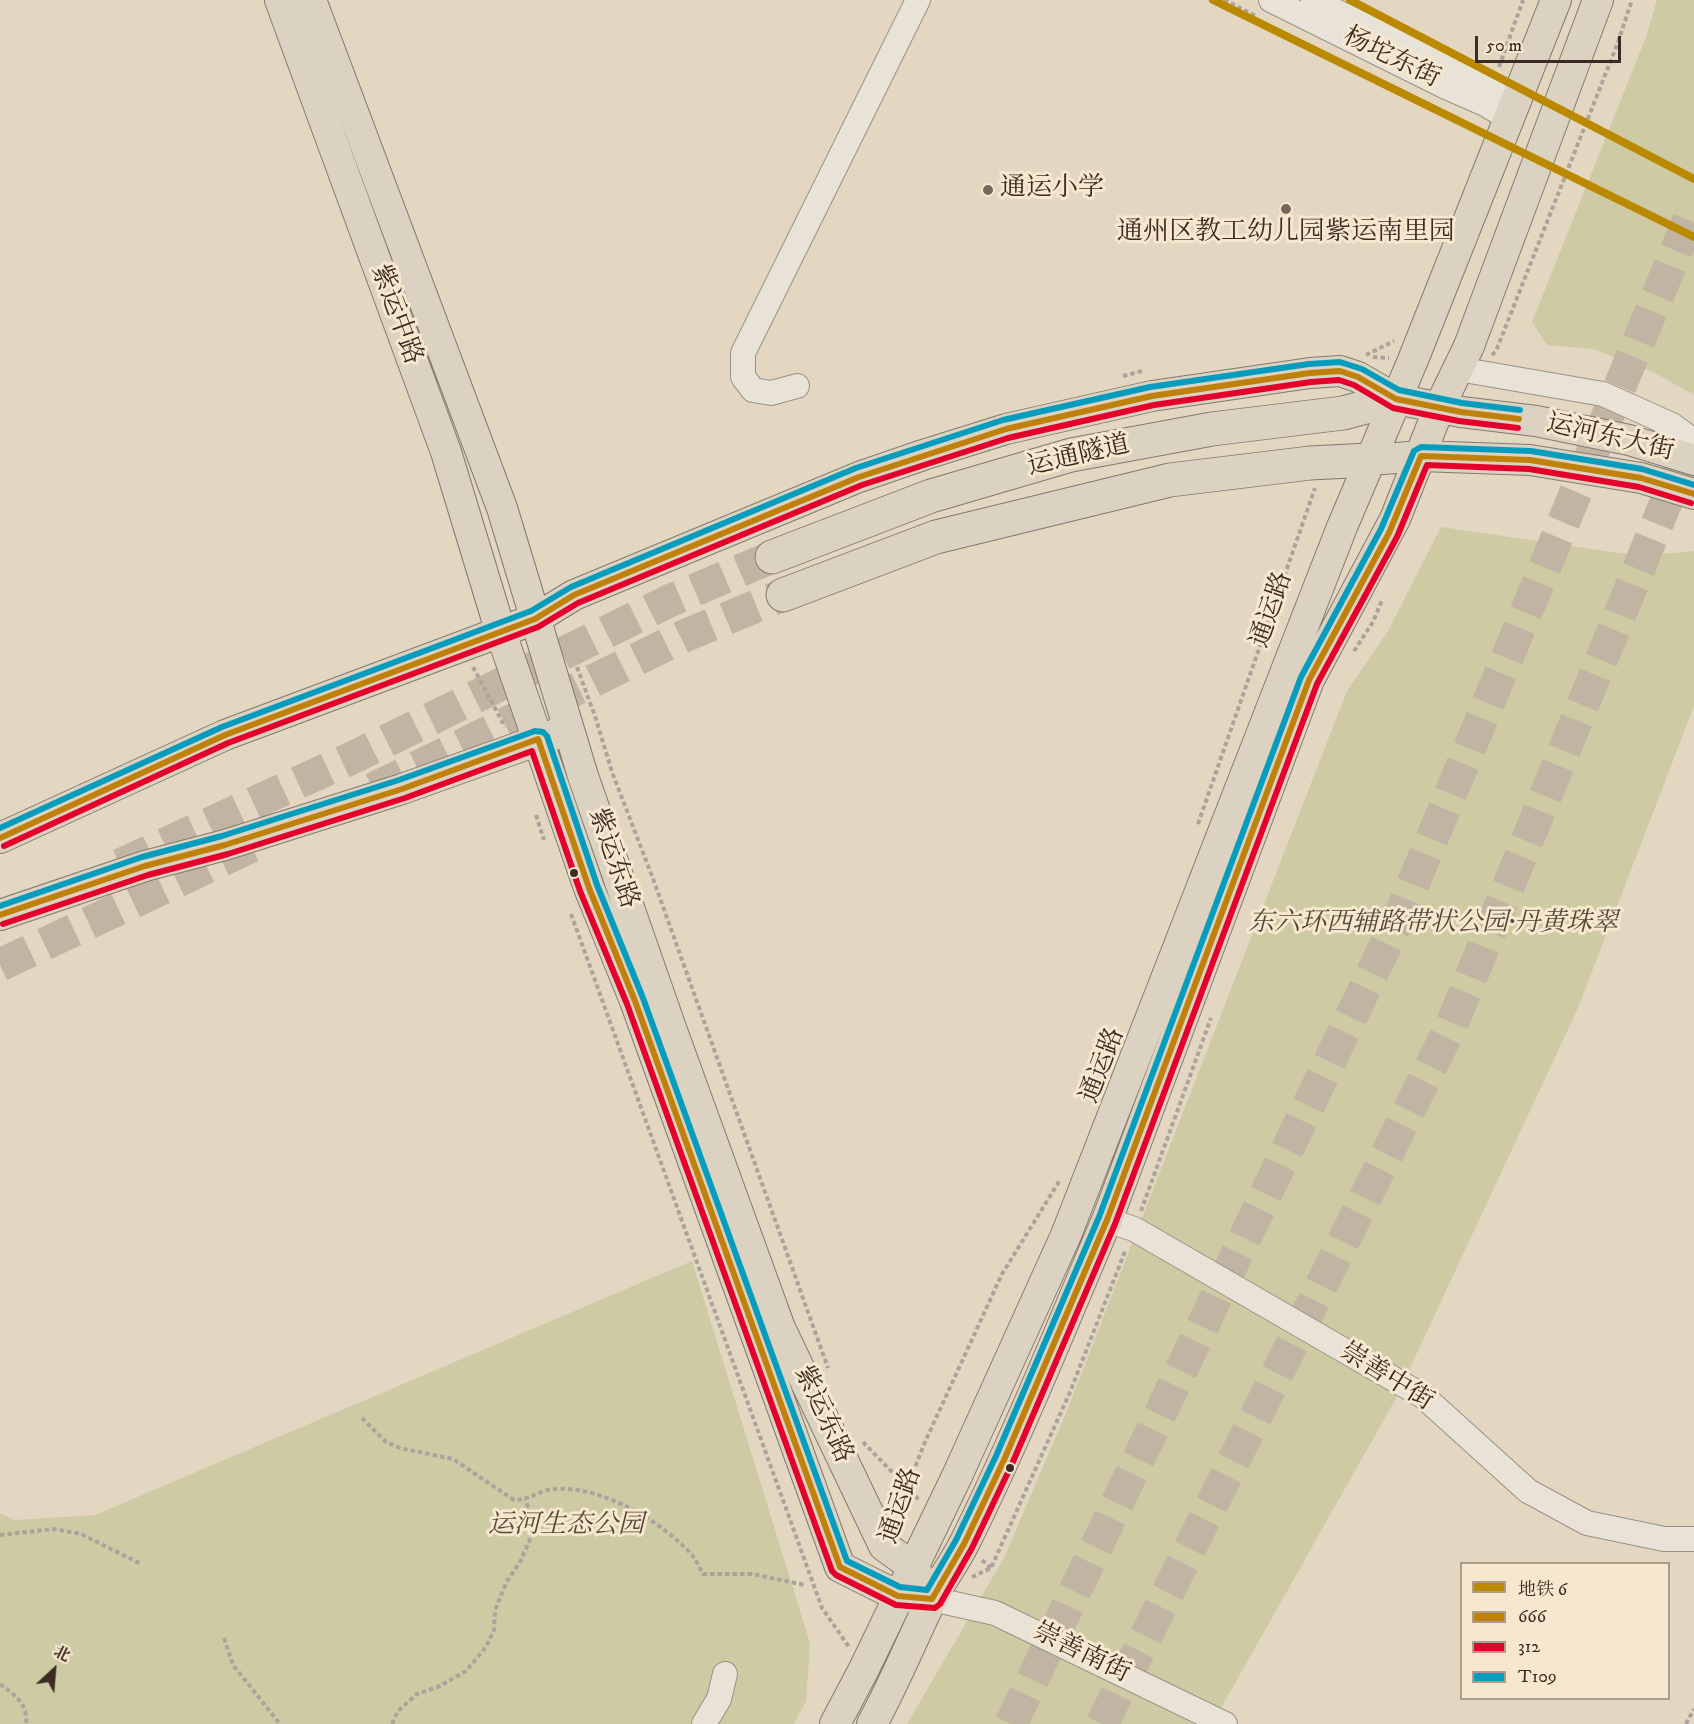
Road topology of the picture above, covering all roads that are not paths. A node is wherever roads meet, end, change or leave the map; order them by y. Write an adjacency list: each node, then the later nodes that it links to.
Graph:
1 (280, 0): 21 (main road, 紫运中路)
2 (311, 0): 20 (main road, 紫运中路)
3 (918, 0): 10 (street)
4 (1272, 0): 8 (street, 杨坨东街)
5 (1313, 0): 8 (street, 杨坨东街)
6 (1556, 0): 8 (main road, 通运路)
7 (1598, 0): 9 (main road)
8 (1514, 110): 11 (main road, 通运路)
9 (1466, 370): 12 (main road); 13 (street, 运河东大街)
10 (797, 386)
11 (1396, 399): 12 (main road, 运河东大街); 15 (main road, 通运路); 18 (highway, 运通隧道); 20 (main road, 运河东大街)
12 (1438, 408): 14 (main road); 16 (main road, 运河东大街)
13 (1694, 441)
14 (1421, 456): 15 (main road, 运河东大街); 17 (main road, 运河东大街); 26 (main road)
15 (1370, 460): 19 (highway, 运通隧道); 28 (main road, 通运路)
16 (1694, 460)
17 (1694, 494)
18 (772, 557)
19 (783, 595)
20 (536, 618): 21 (main road, 运河东大街); 22 (main road, 紫运东路)
21 (501, 633): 23 (main road, 紫运东路); 24 (main road, 运河东大街)
22 (570, 730): 23 (main road); 28 (main road, 紫运东路)
23 (527, 743): 25 (main road); 29 (main road, 紫运东路)
24 (0, 838)
25 (0, 915)
26 (1120, 1225): 27 (street, 崇善中街); 30 (main road)
27 (1694, 1539)
28 (912, 1566): 29 (main road, 通运路); 30 (main road, 紫运东路)
29 (898, 1596): 30 (main road, 紫运东路); 33 (main road, 通运路)
30 (932, 1599): 34 (main road); 35 (street, 崇善南街)
31 (725, 1674): 32 (street)
32 (704, 1724)
33 (835, 1724)
34 (872, 1724)
35 (1225, 1724)

